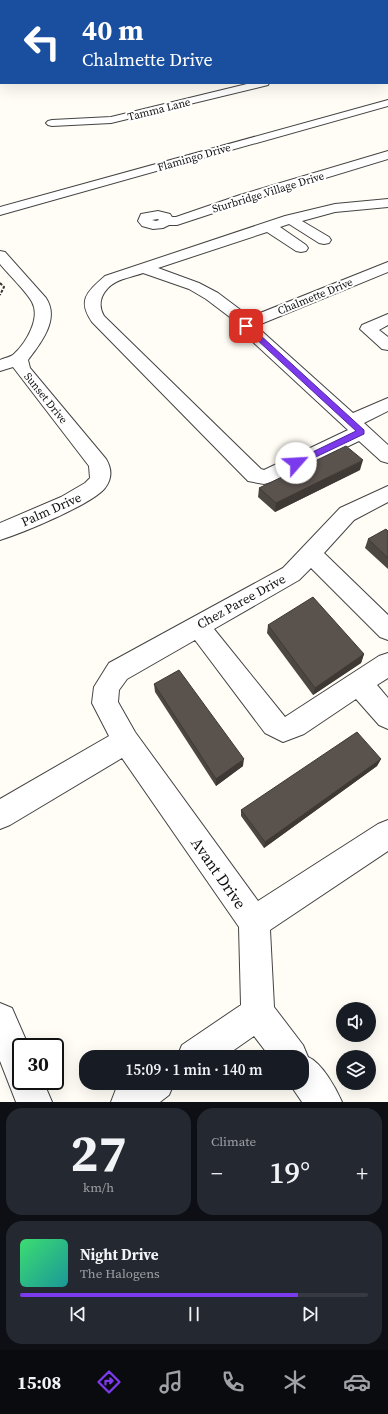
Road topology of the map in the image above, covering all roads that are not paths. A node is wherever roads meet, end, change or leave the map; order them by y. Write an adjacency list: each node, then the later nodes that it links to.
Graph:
1 (260, 84): 3 (street, Tamma Lane)
2 (388, 103): 8 (street, Flamingo Drive)
3 (52, 122)
4 (388, 155): 5 (street, Sturbridge Village Drive)
5 (369, 161): 6 (street); 10 (street, Sturbridge Village Drive)
6 (388, 168)
7 (388, 203): 9 (street)
8 (0, 211)
9 (290, 219): 11 (street); 12 (street)
10 (166, 221)
11 (268, 226): 13 (street); 16 (street)
12 (324, 240)
13 (301, 248)
14 (0, 255): 20 (street, Sunset Drive)
15 (388, 267): 18 (street, Chalmette Drive)
16 (144, 268): 18 (street); 23 (street)
17 (388, 319): 19 (street)
18 (248, 323): 23 (street)
19 (388, 345)
20 (19, 359): 21 (street); 25 (street, Sunset Drive)
21 (0, 366)
22 (388, 404): 23 (street)
23 (356, 427): 24 (street)
24 (388, 456)
25 (98, 482): 27 (street, Palm Drive)
26 (388, 493): 28 (street, Chez Paree Drive)
27 (0, 532)
28 (310, 553): 29 (street, Chez Paree Drive); 30 (street)
29 (198, 626): 32 (street); 33 (street, Chez Paree Drive)
30 (388, 630)
31 (388, 664): 32 (street)
32 (359, 683): 34 (street)
33 (108, 687): 35 (street, Avant Drive)
34 (388, 717)
35 (126, 741): 36 (street); 38 (street, Avant Drive)
36 (0, 815)
37 (387, 836): 38 (street, Avant Drive)
38 (254, 922): 39 (street)
39 (258, 1013): 42 (street); 43 (street)
40 (0, 1020): 41 (street)
41 (12, 1049)
42 (204, 1050)
43 (285, 1050)
44 (309, 1082): 49 (street)
45 (29, 1090): 47 (street)
46 (147, 1090): 48 (street)
47 (34, 1102)
48 (129, 1102)
49 (324, 1102)

